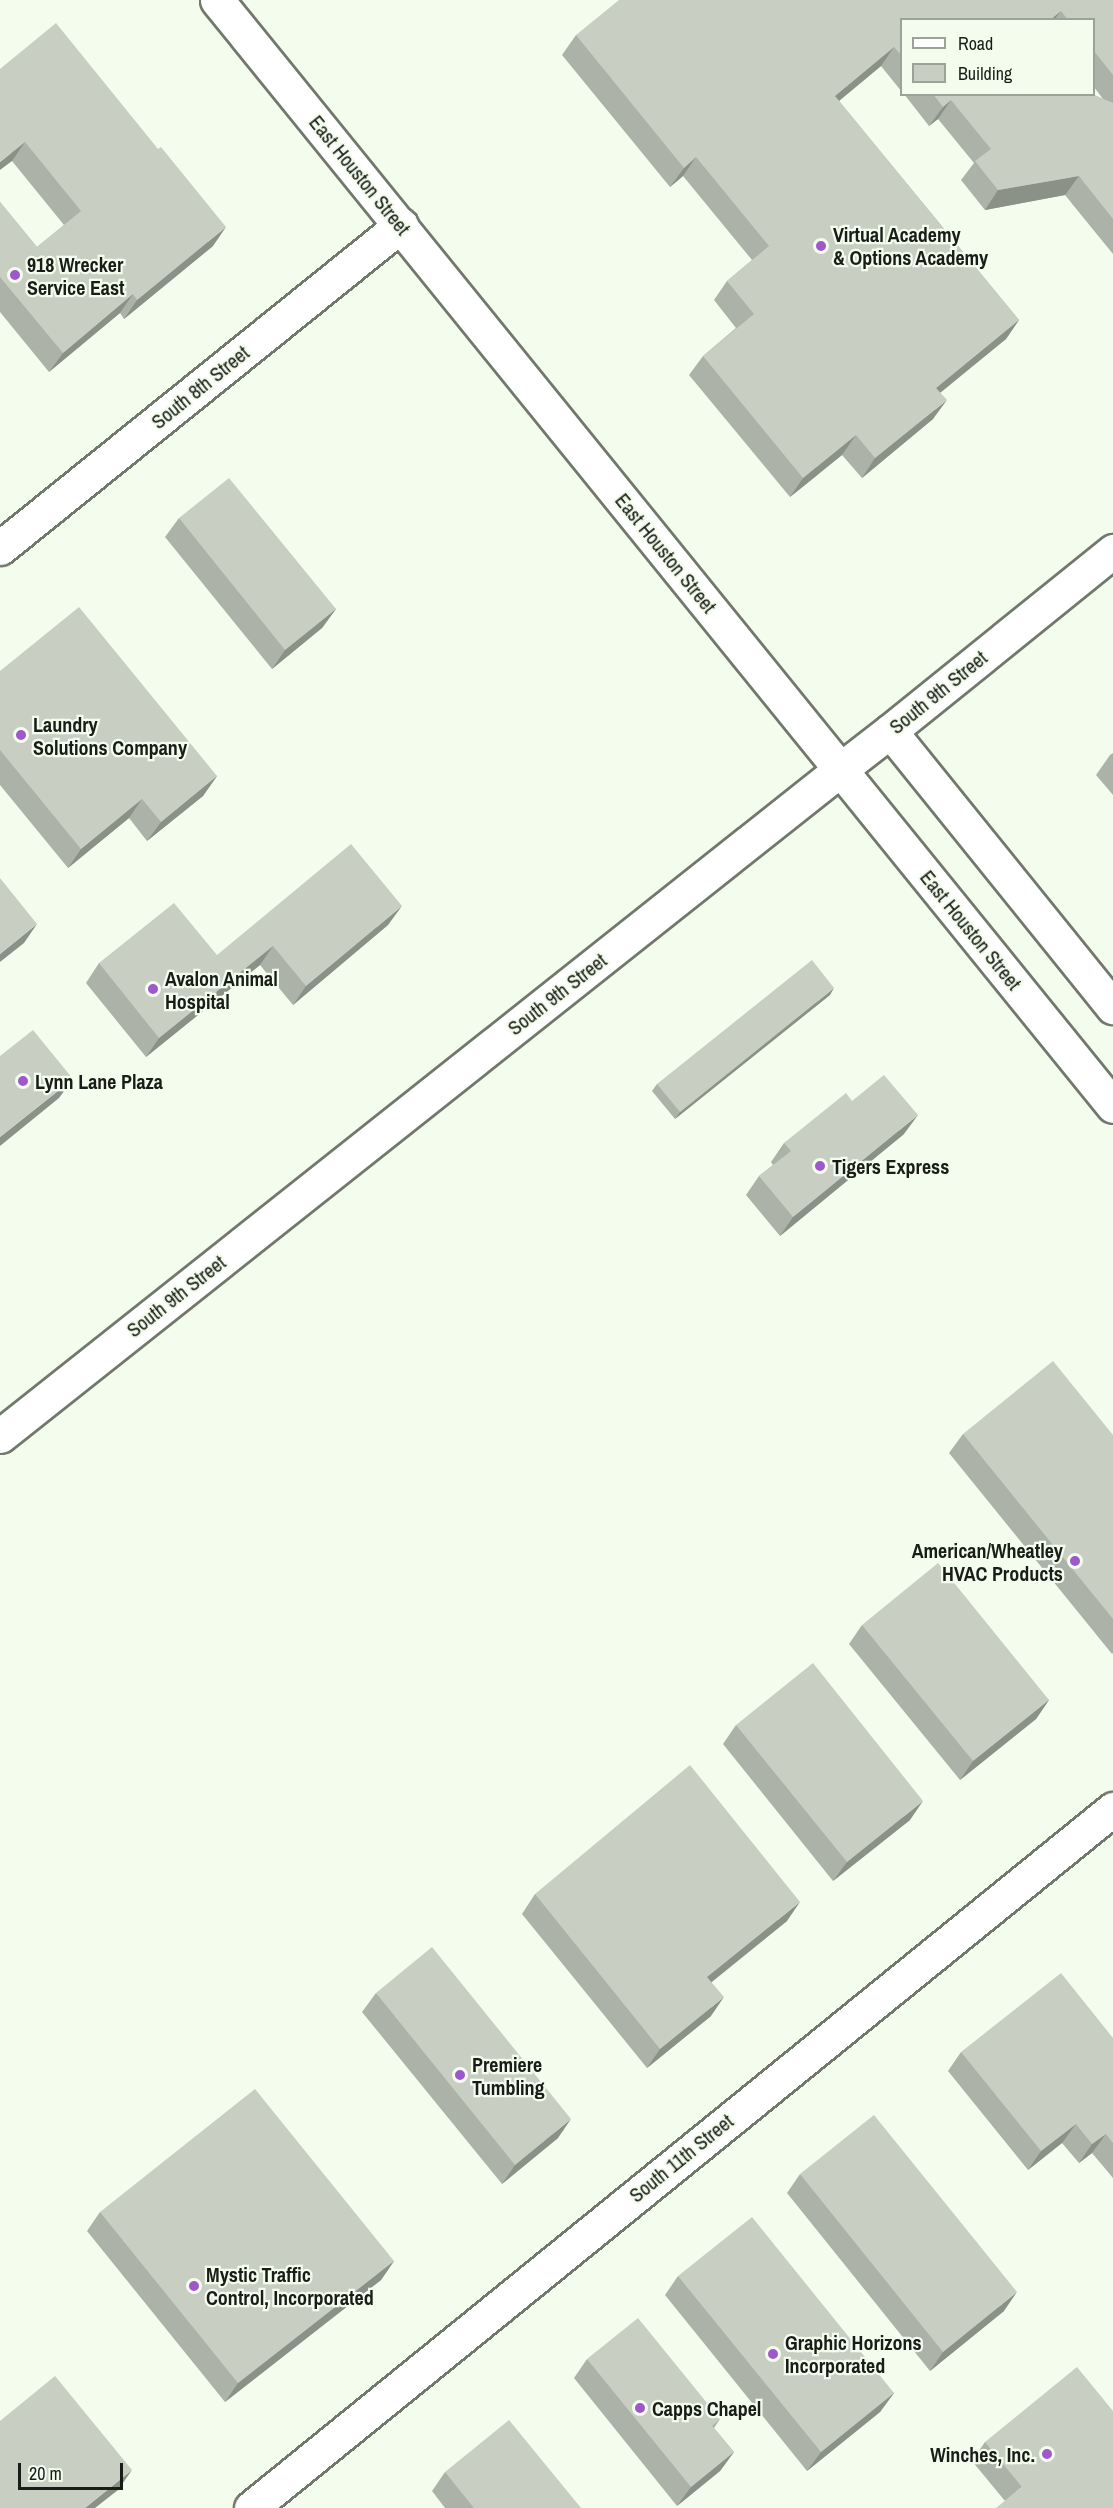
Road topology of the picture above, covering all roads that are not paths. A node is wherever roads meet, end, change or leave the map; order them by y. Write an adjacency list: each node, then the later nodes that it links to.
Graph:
1 (217, 0): 2 (street, East Houston Street)
2 (401, 225): 3 (street, South 8th Street); 6 (street, East Houston Street)
3 (0, 548)
4 (1113, 551): 5 (street, South 9th Street)
5 (890, 731): 6 (street, South 9th Street); 7 (street)
6 (841, 769): 8 (street, East Houston Street); 9 (street, South 9th Street)
7 (1113, 1007)
8 (1113, 1106)
9 (0, 1436)
10 (1113, 1809): 11 (street, South 11th Street)
11 (251, 2508)

